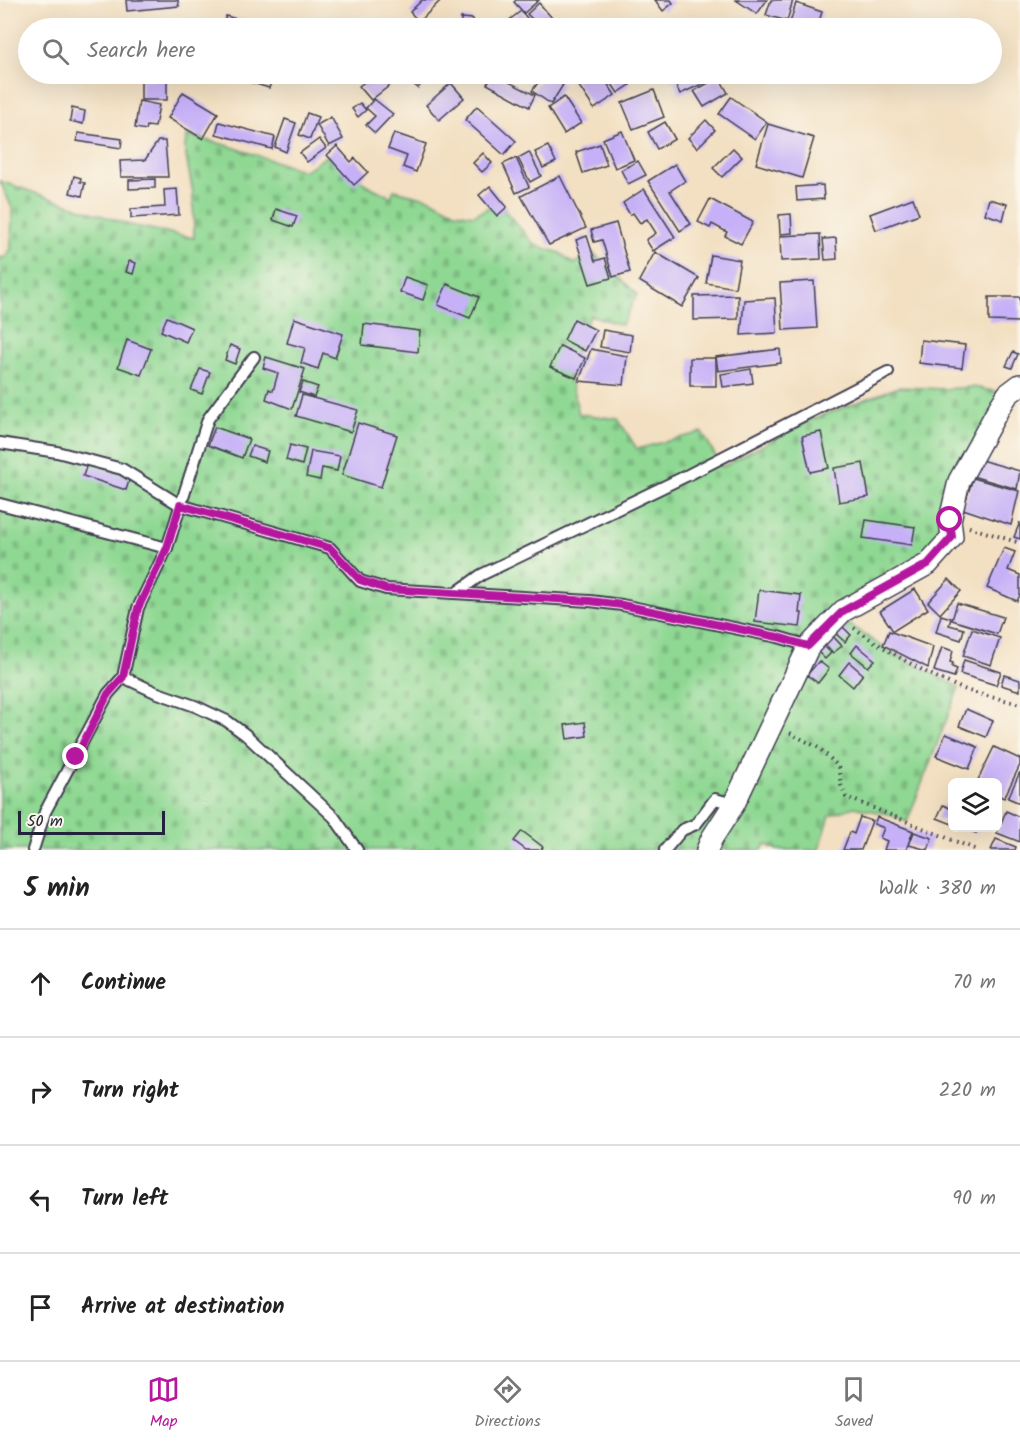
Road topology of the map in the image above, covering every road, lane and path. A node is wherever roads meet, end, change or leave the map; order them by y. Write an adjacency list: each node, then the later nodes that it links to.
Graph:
1 (254, 357): 6 (lane)
2 (888, 372): 10 (lane)
3 (1020, 385): 7 (street)
4 (0, 443): 6 (lane)
5 (0, 504): 9 (lane)
6 (180, 505): 9 (lane); 10 (lane)
7 (950, 520): 8 (path); 11 (street)
8 (1020, 543)
9 (167, 548): 13 (lane)
10 (456, 593): 12 (lane)
11 (838, 618): 12 (street); 14 (path)
12 (808, 646): 15 (street)
13 (123, 677): 17 (lane); 18 (lane)
14 (1020, 704)
15 (771, 723): 16 (street); 21 (path)
16 (734, 804): 19 (lane); 20 (street)
17 (33, 850)
18 (357, 850)
19 (666, 850)
20 (707, 850)
21 (977, 850)

